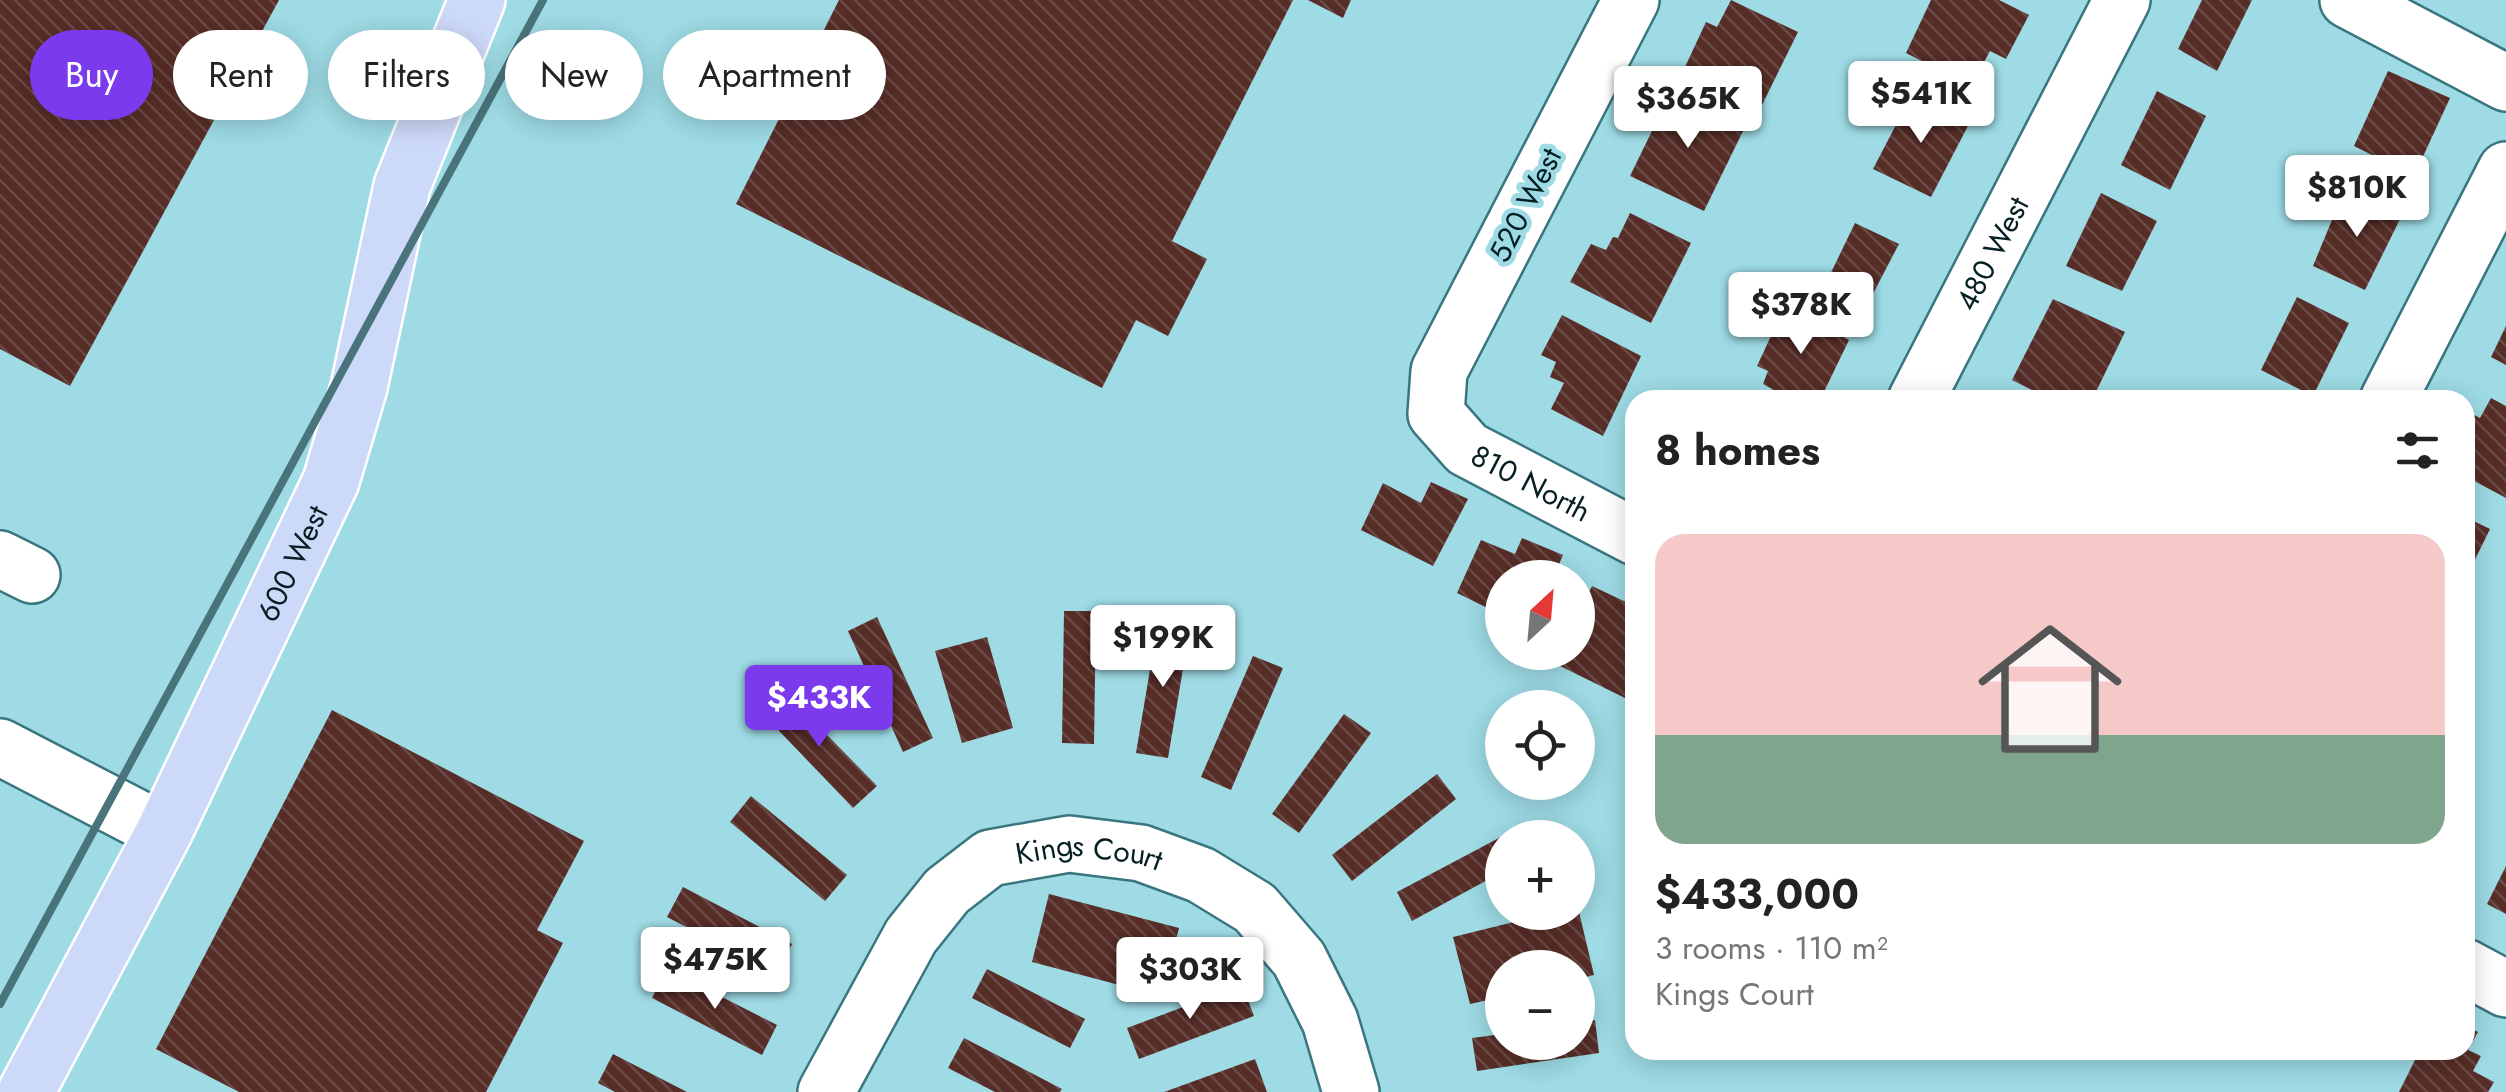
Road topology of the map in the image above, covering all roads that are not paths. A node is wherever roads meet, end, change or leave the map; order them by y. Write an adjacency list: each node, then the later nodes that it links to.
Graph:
1 (478, 0): 12 (main road, 600 West)
2 (1632, 0): 9 (street, 520 West)
3 (2122, 0): 7 (street, 480 West)
4 (2348, 0): 5 (street)
5 (2506, 83)
6 (2506, 170): 8 (street)
7 (1921, 390)
8 (2393, 390)
9 (1436, 414): 10 (street, 810 North)
10 (1625, 532)
11 (0, 747): 12 (street)
12 (164, 832): 15 (main road, 600 West)
13 (2475, 972): 14 (street)
14 (2506, 988)
15 (26, 1092)
16 (826, 1092): 17 (street, Kings Court)
17 (1351, 1092)

